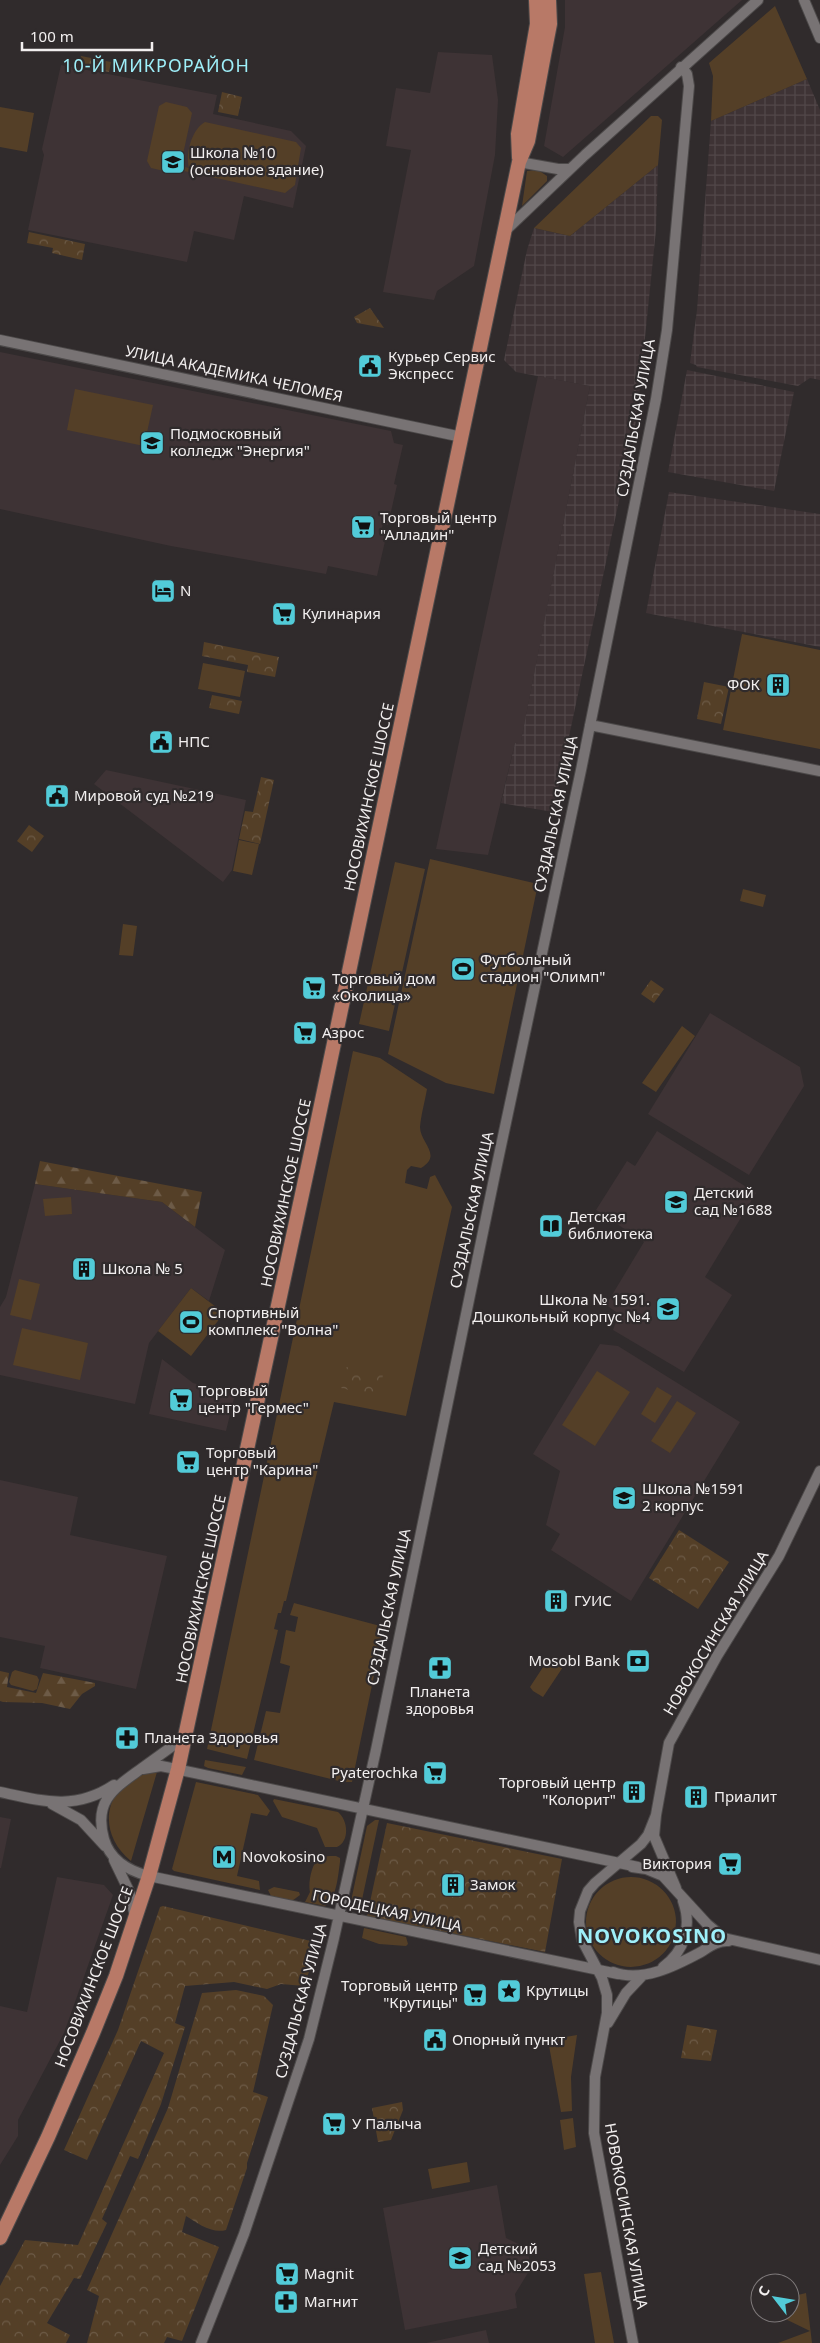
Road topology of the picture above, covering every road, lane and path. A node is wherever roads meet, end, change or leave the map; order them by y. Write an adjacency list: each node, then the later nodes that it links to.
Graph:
1 (536, 0): 7 (main road, НОСОВИХИНСКОЕ ШОССЕ)
2 (549, 0): 7 (main road, НОСОВИХИНСКОЕ ШОССЕ)
3 (758, 0): 6 (street)
4 (804, 0): 5 (street)
5 (820, 38)
6 (682, 67): 9 (street); 14 (street, СУЗДАЛЬСКАЯ УЛИЦА)
7 (519, 162): 8 (street); 11 (main road, НОСОВИХИНСКОЕ ШОССЕ)
8 (548, 168): 9 (street); 10 (street)
9 (570, 169): 10 (street)
10 (550, 190): 11 (street)
11 (504, 232): 13 (main road, НОСОВИХИНСКОЕ ШОССЕ)
12 (0, 340): 13 (street, УЛИЦА АКАДЕМИКА ЧЕЛОМЕЯ)
13 (462, 437): 17 (main road, НОСОВИХИНСКОЕ ШОССЕ)
14 (590, 725): 15 (street); 23 (street, СУЗДАЛЬСКАЯ УЛИЦА)
15 (820, 772)
16 (820, 1471): 24 (street, НОВОКОСИНСКАЯ УЛИЦА)
17 (186, 1737): 18 (main road, НОСОВИХИНСКОЕ ШОССЕ); 19 (street)
18 (178, 1769): 19 (street); 23 (street); 28 (main road, НОСОВИХИНСКОЕ ШОССЕ)
19 (139, 1770): 20 (street)
20 (123, 1780): 22 (street); 25 (street)
21 (0, 1792): 22 (street)
22 (47, 1802): 25 (street)
23 (363, 1809): 26 (street); 31 (street, СУЗДАЛЬСКАЯ УЛИЦА)
24 (656, 1815): 26 (street); 30 (street)
25 (110, 1852): 28 (street, ГОРОДЕЦКАЯ УЛИЦА); 32 (street)
26 (620, 1863): 27 (street); 29 (street)
27 (638, 1867): 29 (street); 30 (street)
28 (149, 1876): 31 (street, ГОРОДЕЦКАЯ УЛИЦА); 32 (main road, НОСОВИХИНСКОЕ ШОССЕ)
29 (603, 1876): 34 (street)
30 (678, 1890): 33 (street); 37 (street)
31 (339, 1917): 36 (street, ГОРОДЕЦКАЯ УЛИЦА); 41 (street, СУЗДАЛЬСКАЯ УЛИЦА)
32 (136, 1920): 40 (main road, НОСОВИХИНСКОЕ ШОССЕ)
33 (729, 1941): 35 (street); 37 (street)
34 (585, 1948): 36 (street, НОВОКОСИНСКАЯ УЛИЦА); 38 (street)
35 (820, 1960)
36 (598, 1969): 38 (street, ГОРОДЕЦКАЯ УЛИЦА); 39 (street, НОВОКОСИНСКАЯ УЛИЦА)
37 (649, 1973): 38 (street); 39 (street)
38 (618, 1974)
39 (602, 2036): 42 (street, НОВОКОСИНСКАЯ УЛИЦА)
40 (0, 2238)
41 (201, 2343)
42 (633, 2343)

